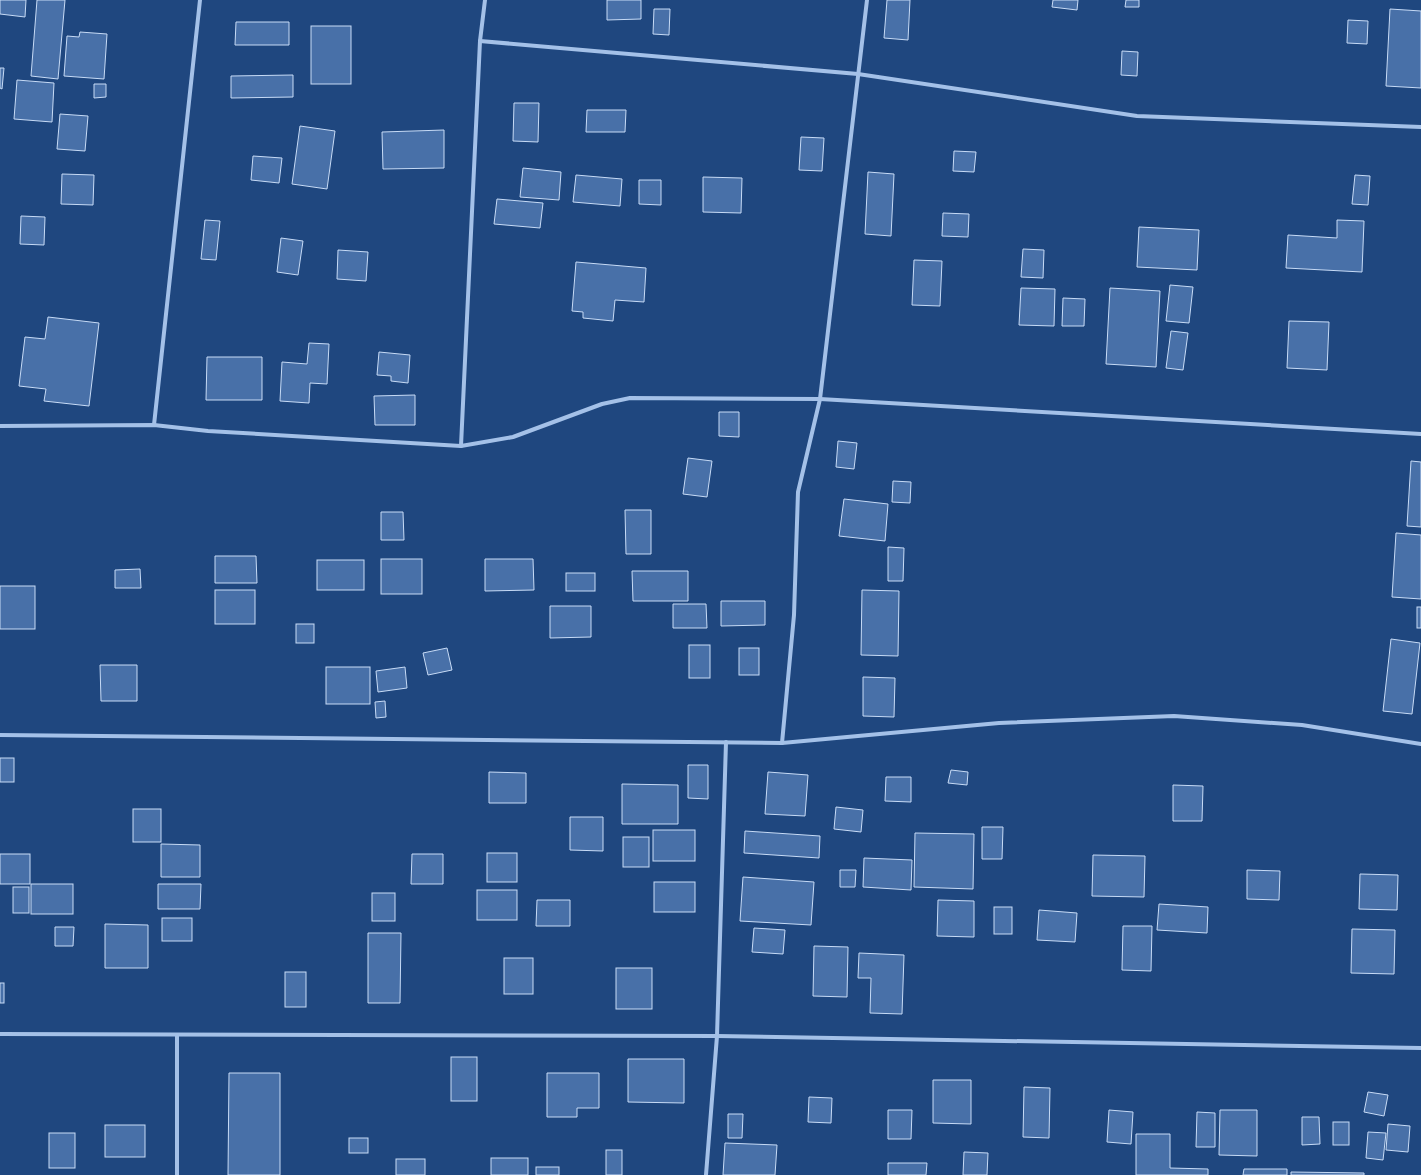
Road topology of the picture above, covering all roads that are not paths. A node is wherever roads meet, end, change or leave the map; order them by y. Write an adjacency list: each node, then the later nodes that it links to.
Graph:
1 (200, 0): 9 (street)
2 (485, 0): 4 (street)
3 (867, 0): 5 (street)
4 (480, 41): 5 (street); 11 (street)
5 (858, 74): 6 (street); 7 (street)
6 (1421, 127)
7 (820, 399): 10 (street); 11 (street); 14 (street)
8 (0, 426): 9 (street)
9 (154, 426): 11 (street)
10 (1421, 434)
11 (461, 446)
12 (0, 735): 13 (street)
13 (726, 742): 14 (street); 18 (street)
14 (782, 743): 15 (street)
15 (1421, 744)
16 (0, 1034): 17 (street)
17 (178, 1035): 18 (street); 20 (street)
18 (717, 1036): 19 (street); 21 (street)
19 (1421, 1048)
20 (177, 1175)
21 (706, 1175)

